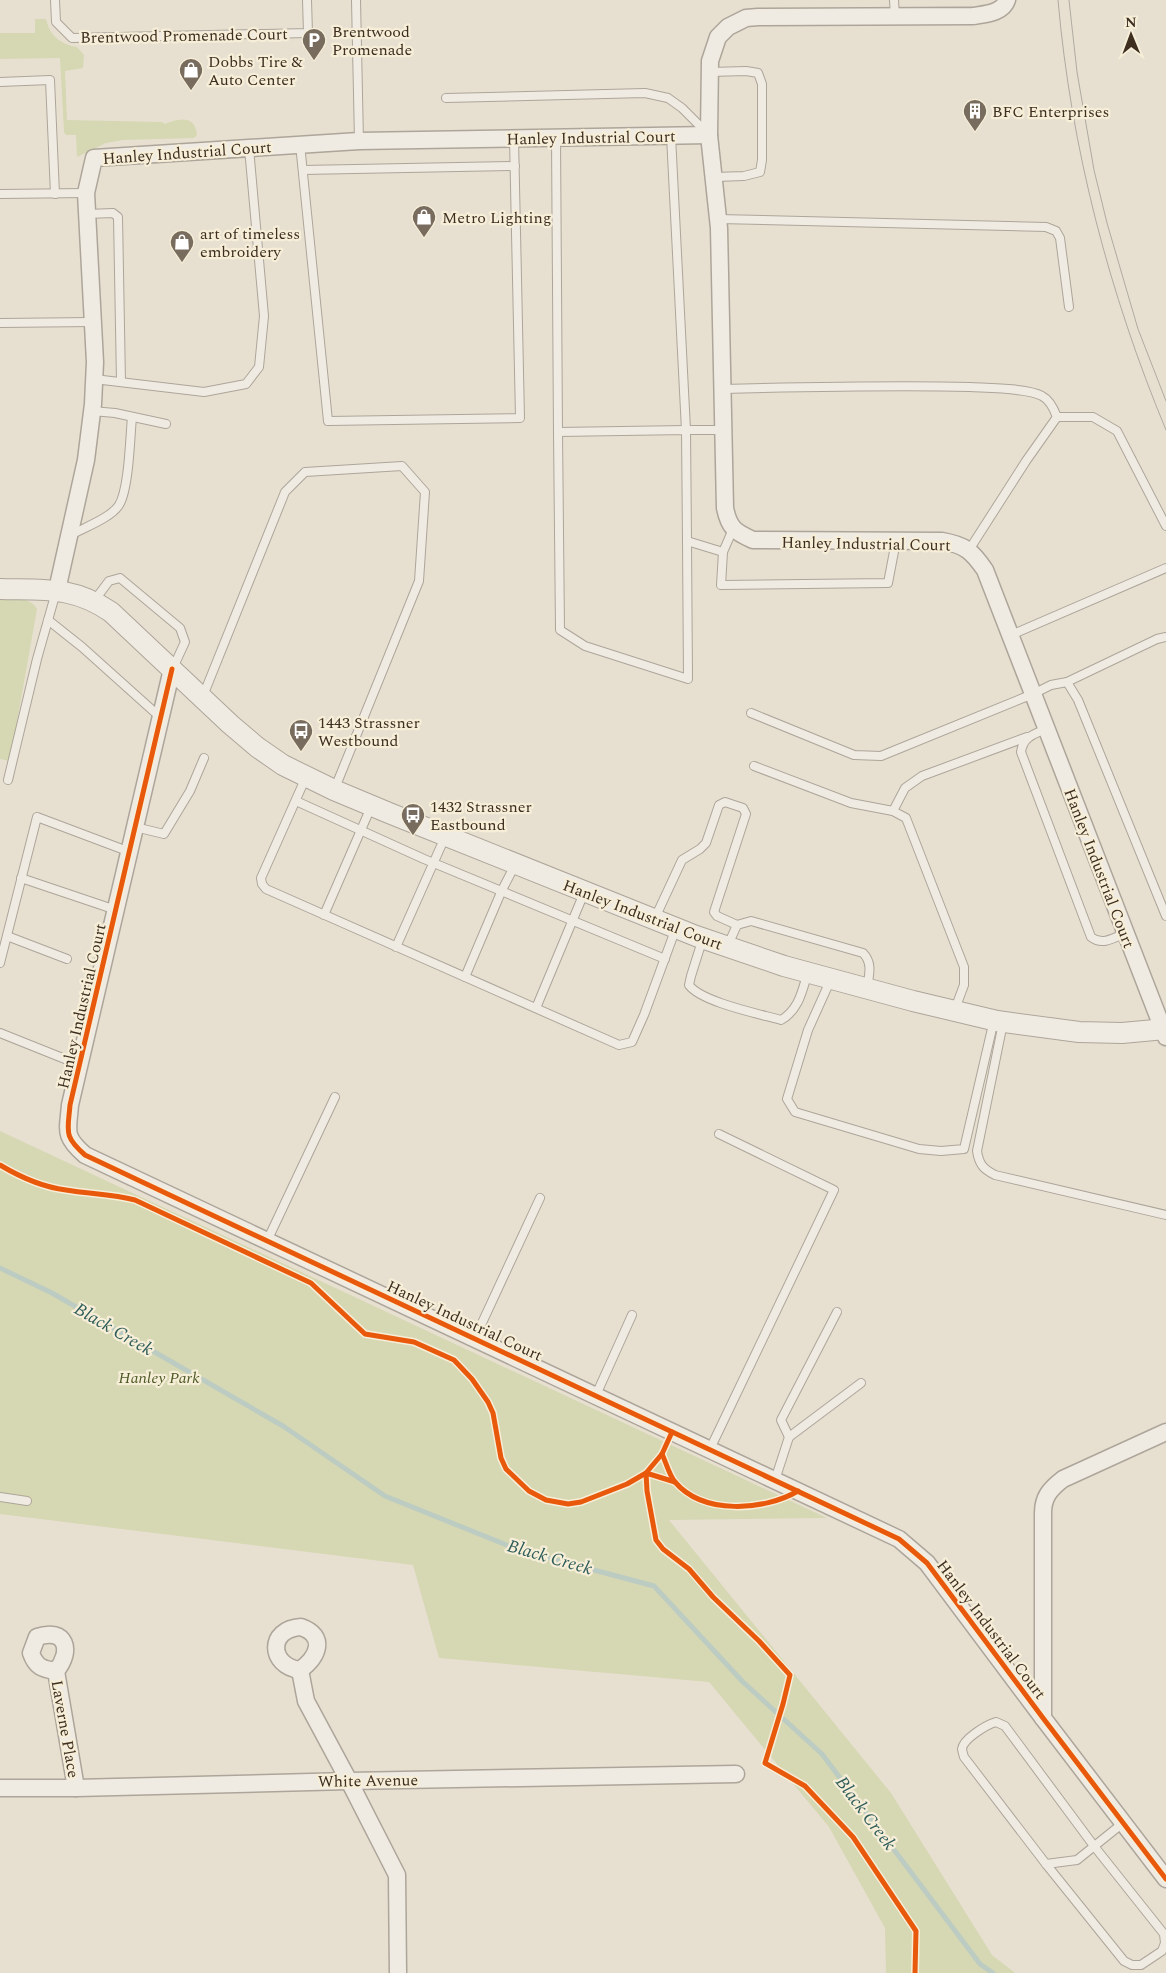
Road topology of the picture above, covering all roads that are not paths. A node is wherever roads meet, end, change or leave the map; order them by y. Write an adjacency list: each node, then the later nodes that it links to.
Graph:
1 (55, 0): 2 (lane, Brentwood Promenade Court)
2 (307, 0)
3 (356, 0): 13 (lane)
4 (1007, 0): 5 (street)
5 (895, 8): 6 (street)
6 (710, 72): 9 (street); 18 (lane)
7 (0, 82): 21 (lane)
8 (446, 98): 9 (lane)
9 (709, 135): 10 (street, Hanley Industrial Court); 18 (street)
10 (671, 136): 11 (street, Hanley Industrial Court); 34 (lane)
11 (556, 138): 12 (street, Hanley Industrial Court); 36 (lane)
12 (514, 139): 13 (street, Hanley Industrial Court); 16 (lane)
13 (360, 141): 14 (street, Hanley Industrial Court)
14 (300, 144): 15 (street, Hanley Industrial Court); 17 (lane)
15 (249, 148): 19 (street, Hanley Industrial Court); 28 (lane)
16 (515, 166): 17 (lane); 17 (lane)
17 (303, 170)
18 (715, 177): 23 (street)
19 (86, 193): 21 (lane); 22 (street, Hanley Industrial Court)
20 (0, 194): 21 (lane)
21 (55, 194)
22 (87, 214): 25 (street, Hanley Industrial Court); 28 (lane)
23 (718, 219): 24 (lane); 29 (street)
24 (1070, 307)
25 (92, 322): 26 (lane); 27 (street, Hanley Industrial Court)
26 (0, 323)
27 (94, 379): 28 (lane); 30 (street, Hanley Industrial Court)
28 (121, 382)
29 (722, 389): 32 (lane); 35 (street)
30 (92, 411): 31 (lane); 39 (street, Hanley Industrial Court)
31 (132, 417): 33 (lane); 39 (lane)
32 (1057, 417): 37 (lane); 42 (lane)
33 (166, 424)
34 (686, 430): 35 (lane); 36 (lane); 40 (lane)
35 (723, 430): 38 (street)
36 (558, 432): 40 (lane)
37 (1166, 526)
38 (733, 529): 41 (street, Hanley Industrial Court); 43 (lane)
39 (69, 536): 46 (street, Hanley Industrial Court)
40 (687, 541): 43 (lane)
41 (896, 541): 42 (street, Hanley Industrial Court); 43 (lane)
42 (969, 550): 49 (street, Hanley Industrial Court)
43 (723, 552)
44 (1166, 568): 49 (lane)
45 (0, 590): 46 (street)
46 (57, 590): 47 (street, Hanley Industrial Court); 48 (lane)
47 (94, 601): 51 (street, Hanley Industrial Court); 51 (lane)
48 (48, 620): 56 (lane); 62 (lane)
49 (1011, 636): 53 (street, Hanley Industrial Court)
50 (1166, 637): 52 (lane)
51 (172, 669): 54 (street, Hanley Industrial Court); 56 (street, Hanley Industrial Court)
52 (1067, 682): 53 (lane); 78 (lane)
53 (1033, 694): 55 (lane); 57 (street, Hanley Industrial Court)
54 (202, 698): 61 (street, Hanley Industrial Court); 63 (lane)
55 (751, 713)
56 (161, 718): 67 (street, Hanley Industrial Court)
57 (1046, 729): 58 (lane); 83 (street, Hanley Industrial Court)
58 (1028, 737): 66 (lane); 83 (lane)
59 (204, 758): 67 (lane)
60 (754, 766): 66 (lane)
61 (306, 776): 63 (street, Hanley Industrial Court); 64 (lane)
62 (8, 780)
63 (334, 790): 65 (street, Hanley Industrial Court)
64 (296, 801): 68 (lane); 77 (lane)
65 (372, 805): 68 (lane); 69 (street, Hanley Industrial Court)
66 (894, 810): 96 (lane)
67 (136, 827): 70 (street, Hanley Industrial Court)
68 (361, 830): 71 (lane); 77 (lane)
69 (446, 835): 71 (lane); 72 (street, Hanley Industrial Court)
70 (130, 852): 73 (lane); 76 (street, Hanley Industrial Court)
71 (433, 862): 74 (lane); 86 (lane)
72 (516, 864): 74 (lane); 75 (street, Hanley Industrial Court)
73 (21, 878): 76 (lane); 84 (lane)
74 (502, 890): 79 (lane); 92 (lane)
75 (584, 891): 79 (lane); 80 (street, Hanley Industrial Court)
76 (116, 910): 100 (street, Hanley Industrial Court)
77 (324, 915): 86 (lane)
78 (1166, 916)
79 (574, 920): 89 (lane); 95 (lane)
80 (655, 920): 81 (lane); 82 (street, Hanley Industrial Court)
81 (737, 925): 87 (lane); 94 (lane)
82 (676, 928): 85 (street, Hanley Industrial Court); 89 (lane)
83 (1125, 933): 98 (street, Hanley Industrial Court)
84 (7, 936): 88 (lane); 90 (lane)
85 (703, 938): 87 (street, Hanley Industrial Court); 91 (lane)
86 (396, 947): 92 (lane)
87 (727, 947): 91 (street, Hanley Industrial Court)
88 (67, 958)
89 (665, 959): 95 (lane)
90 (0, 963)
91 (808, 972): 93 (street, Hanley Industrial Court)
92 (464, 977): 95 (lane)
93 (831, 979): 94 (street, Hanley Industrial Court); 97 (lane)
94 (867, 989): 96 (street, Hanley Industrial Court)
95 (536, 1008)
96 (954, 1011): 97 (street, Hanley Industrial Court)
97 (998, 1021): 98 (street, Hanley Industrial Court); 104 (lane)
98 (1165, 1032)
99 (0, 1033): 100 (lane)
100 (80, 1065): 105 (street, Hanley Industrial Court)
101 (335, 1097): 105 (lane)
102 (719, 1134): 113 (lane)
103 (540, 1198): 108 (lane, Hanley Industrial Court)
104 (1166, 1215)
105 (267, 1241): 108 (street, Hanley Industrial Court)
106 (838, 1312): 112 (lane)
107 (632, 1315): 110 (lane)
108 (475, 1338): 110 (street, Hanley Industrial Court)
109 (861, 1383): 112 (lane)
110 (596, 1395): 113 (street, Hanley Industrial Court)
111 (1166, 1432): 119 (street, Hanley Industrial Court)
112 (789, 1437): 114 (lane)
113 (710, 1449): 114 (street, Hanley Industrial Court)
114 (775, 1480): 119 (street, Hanley Industrial Court)
115 (0, 1497): 116 (lane)
116 (27, 1501)
117 (56, 1670): 123 (street, Laverne Place)
118 (300, 1670): 121 (street)
119 (1043, 1718): 124 (street, Hanley Industrial Court)
120 (736, 1774): 121 (street, White Avenue)
121 (349, 1780): 123 (street, White Avenue); 128 (street)
122 (0, 1788): 123 (street, White Avenue)
123 (76, 1788)
124 (1123, 1823): 125 (lane); 127 (street, Hanley Industrial Court)
125 (1094, 1846): 126 (lane); 126 (lane); 126 (lane)
126 (1046, 1864)
127 (1166, 1879)
128 (398, 1973)

